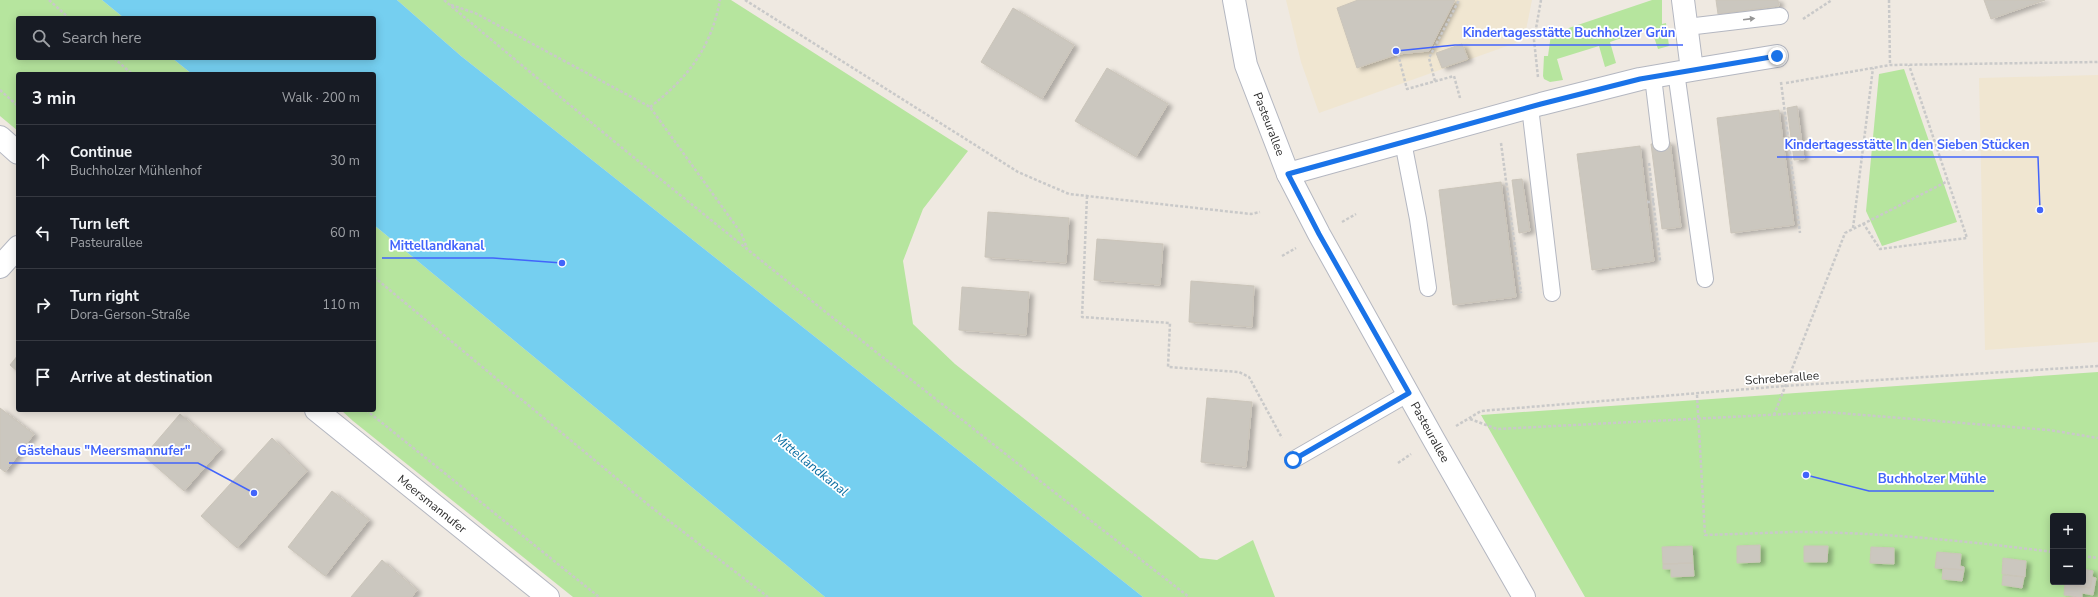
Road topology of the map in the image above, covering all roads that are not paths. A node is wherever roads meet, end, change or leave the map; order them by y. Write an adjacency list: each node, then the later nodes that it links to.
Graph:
1 (1234, 0): 13 (street, Pasteurallee)
2 (1683, 0): 4 (street)
3 (1780, 16): 4 (lane, one-way to 3)
4 (1686, 27): 6 (street)
5 (1777, 56): 6 (street)
6 (1684, 71): 7 (street); 16 (lane)
7 (1653, 77): 8 (street); 11 (lane)
8 (1536, 106): 10 (street); 18 (lane)
9 (0, 137): 12 (street)
10 (1402, 142): 13 (street); 17 (lane)
11 (1661, 143)
12 (16, 151)
13 (1288, 174): 19 (street, Pasteurallee)
14 (16, 249): 15 (street)
15 (0, 266)
16 (1705, 279)
17 (1428, 288)
18 (1552, 293)
19 (1409, 393): 21 (lane); 23 (street, Pasteurallee)
20 (318, 412): 22 (street, Meersmannufer)
21 (1293, 460)
22 (548, 597)
23 (1524, 597)

